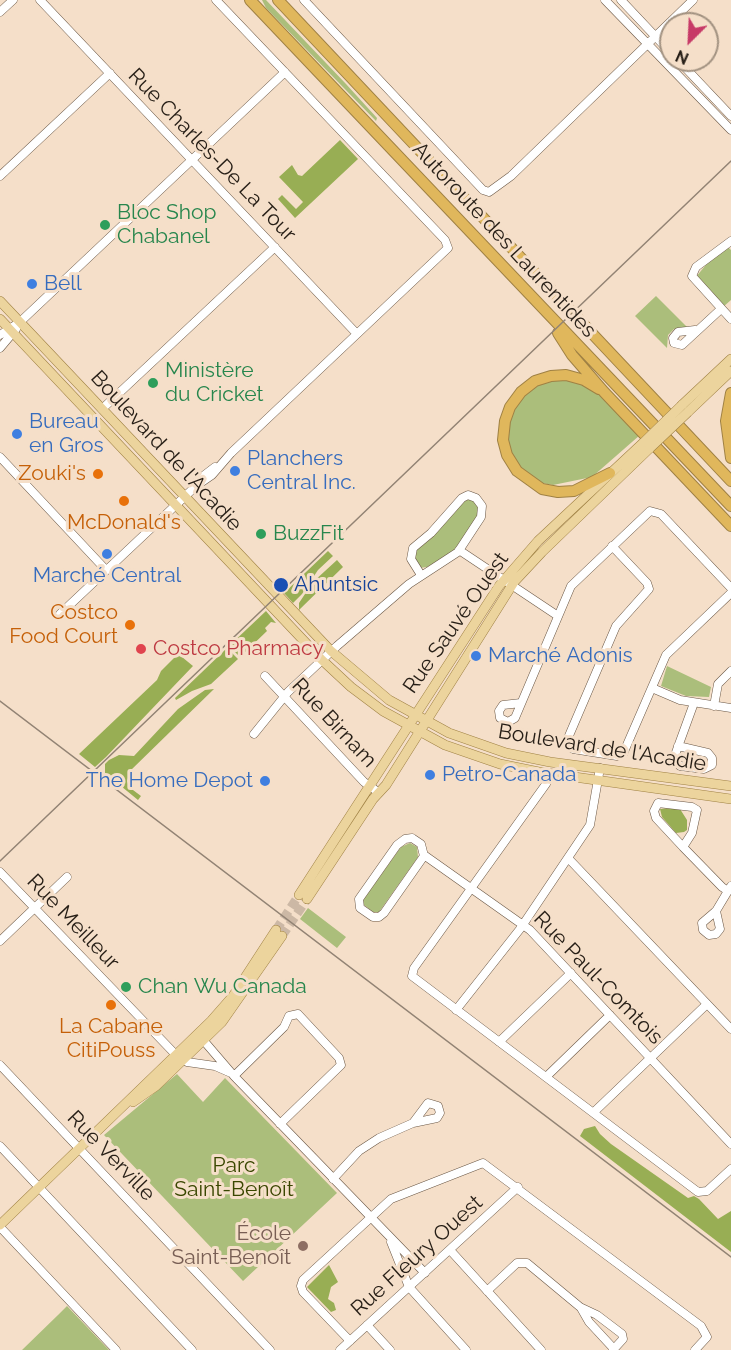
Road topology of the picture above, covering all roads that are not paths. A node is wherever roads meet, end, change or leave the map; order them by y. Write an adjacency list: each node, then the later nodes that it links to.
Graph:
1 (13, 0): 10 (street)
2 (40, 0): 16 (street, Rue Charles-De La Tour)
3 (216, 0): 14 (street)
4 (250, 0): 25 (highway, Autoroute des Laurentides)
5 (278, 0): 44 (highway, Autoroute des Laurentides)
6 (304, 0): 13 (street)
7 (605, 0): 13 (street)
8 (621, 0): 11 (street)
9 (693, 0): 11 (street)
10 (0, 12)
11 (656, 37): 12 (street); 13 (street)
12 (659, 40)
13 (648, 44): 18 (street)
14 (285, 72): 19 (street); 31 (street)
15 (689, 72): 17 (street)
16 (110, 73): 19 (street, Rue Charles-De La Tour); 20 (street)
17 (731, 116)
18 (731, 130)
19 (192, 160): 22 (street, Rue Charles-De La Tour); 28 (street)
20 (0, 176)
21 (731, 241): 24 (street)
22 (275, 247): 31 (street, Rue Charles-De La Tour); 38 (street)
23 (0, 301): 28 (main road, Boulevard de l'Acadie)
24 (721, 309): 27 (street); 29 (street)
25 (545, 312): 36 (highway); 47 (highway, Autoroute des Laurentides)
26 (0, 319): 30 (main road, Boulevard de l'Acadie)
27 (731, 319)
28 (20, 322): 30 (street); 38 (main road, Boulevard de l'Acadie)
29 (695, 330)
30 (12, 331): 32 (street); 33 (street); 46 (main road, Boulevard de l'Acadie)
31 (357, 334): 45 (street)
32 (0, 335)
33 (0, 348)
34 (731, 359): 39 (main road)
35 (731, 371): 39 (main road)
36 (604, 392): 43 (highway); 48 (highway)
37 (731, 393): 42 (highway)
38 (102, 409): 45 (main road, Boulevard de l'Acadie)
39 (685, 409): 40 (main road, Rue Sauvé Ouest, bridge)
40 (647, 445): 43 (main road, Rue Sauvé Ouest); 53 (main road, Rue Sauvé Ouest)
41 (0, 457): 51 (street)
42 (731, 458)
43 (610, 473): 53 (main road, Rue Sauvé Ouest)
44 (731, 482)
45 (184, 497): 46 (street); 57 (main road, Boulevard de l'Acadie)
46 (176, 505): 51 (street); 58 (main road, Boulevard de l'Acadie)
47 (731, 506)
48 (731, 526)
49 (612, 546): 54 (street); 56 (street); 61 (street)
50 (459, 550): 52 (street); 52 (street); 53 (street)
51 (106, 570): 55 (street)
52 (421, 575): 57 (street)
53 (507, 584): 56 (street); 67 (main road, Rue Sauvé Ouest); 68 (main road, Rue Sauvé Ouest)
54 (731, 591): 61 (street)
55 (60, 614)
56 (558, 616): 63 (street)
57 (331, 651): 58 (street); 67 (main road, Boulevard de l'Acadie)
58 (322, 660): 62 (street); 69 (main road, Boulevard de l'Acadie)
59 (731, 671): 65 (street)
60 (265, 676): 62 (street, Rue Birnam)
61 (652, 688): 64 (street)
62 (284, 697): 71 (street); 77 (street, Rue Birnam)
63 (520, 703)
64 (694, 703): 65 (street); 72 (street)
65 (714, 706): 66 (street)
66 (731, 708)
67 (414, 716): 68 (main road, Boulevard de l'Acadie); 69 (main road, Rue Sauvé Ouest)
68 (426, 722): 70 (main road, Rue Sauvé Ouest); 73 (main road, Boulevard de l'Acadie)
69 (408, 726): 70 (main road, Boulevard de l'Acadie); 77 (main road, Rue Sauvé Ouest)
70 (419, 732): 74 (main road, Boulevard de l'Acadie); 77 (main road, Rue Sauvé Ouest)
71 (254, 734)
72 (678, 746): 72 (street)
73 (600, 768): 75 (street); 76 (main road, Boulevard de l'Acadie)
74 (549, 774): 75 (main road, Boulevard de l'Acadie); 84 (street)
75 (598, 781): 78 (main road, Boulevard de l'Acadie); 81 (street)
76 (731, 786)
77 (374, 789): 86 (main road, Rue Sauvé Ouest)
78 (731, 799)
79 (683, 847): 79 (street); 85 (street)
80 (424, 855): 80 (street, Rue Paul-Comtois); 84 (street, Rue Paul-Comtois)
81 (568, 858): 89 (street); 92 (street)
82 (0, 872): 87 (street, Rue Meilleur)
83 (67, 877): 87 (street)
84 (472, 888): 89 (street, Rue Paul-Comtois); 93 (street)
85 (730, 889): 88 (street)
86 (303, 897)
87 (35, 907): 90 (street); 98 (street, Rue Meilleur)
88 (716, 911)
89 (523, 925): 91 (street, Rue Paul-Comtois); 93 (street)
90 (0, 940)
91 (571, 973): 94 (street, Rue Paul-Comtois); 97 (street)
92 (707, 1004): 95 (street); 99 (street)
93 (456, 1010): 97 (street)
94 (610, 1015): 99 (street, Rue Paul-Comtois); 102 (street)
95 (731, 1029)
96 (204, 1041): 98 (main road); 98 (main road); 101 (street)
97 (499, 1042): 102 (street)
98 (180, 1058): 101 (street); 108 (main road)
99 (650, 1058): 103 (street); 106 (street, Rue Paul-Comtois)
100 (0, 1065): 108 (street, Rue Verville)
101 (234, 1076): 105 (street); 105 (street)
102 (546, 1077): 103 (street)
103 (594, 1112): 109 (street)
104 (412, 1123): 110 (street)
105 (280, 1124): 110 (street)
106 (731, 1144)
107 (0, 1146): 111 (street)
108 (79, 1149): 111 (main road); 126 (street, Rue Verville)
109 (731, 1169)
110 (333, 1179): 113 (street)
111 (39, 1187): 114 (main road); 125 (street)
112 (518, 1187): 113 (street); 116 (street, Rue Fleury Ouest); 131 (street)
113 (369, 1217): 115 (street); 122 (street)
114 (1, 1224): 124 (street)
115 (389, 1238): 117 (street); 118 (street)
116 (450, 1251): 117 (street, Rue Fleury Ouest); 119 (street)
117 (425, 1273): 118 (street, Rue Fleury Ouest)
118 (409, 1287): 121 (street, Rue Fleury Ouest); 129 (street)
119 (487, 1291): 120 (street); 130 (street)
120 (580, 1307): 123 (street); 123 (street)
121 (367, 1325): 122 (street, Rue Fleury Ouest); 128 (street)
122 (350, 1341): 127 (street, Rue Fleury Ouest)
123 (613, 1349)
124 (116, 1350)
125 (192, 1350)
126 (270, 1350)
127 (340, 1350)
128 (390, 1350)
129 (466, 1350)
130 (541, 1350)
131 (695, 1350)

